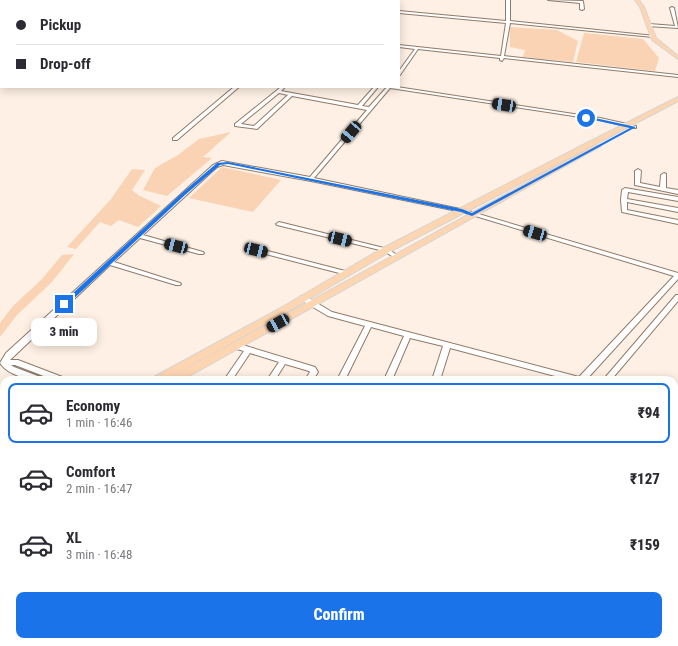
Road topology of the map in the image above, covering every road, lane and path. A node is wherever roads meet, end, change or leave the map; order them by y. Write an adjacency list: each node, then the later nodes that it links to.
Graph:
1 (508, 0): 8 (street)
2 (550, 0): 5 (street)
3 (637, 0): 9 (main road)
4 (642, 0): 10 (main road)
5 (582, 9)
6 (400, 12): 8 (street)
7 (678, 12): 11 (street)
8 (508, 23): 12 (street); 16 (street)
9 (649, 25): 10 (street); 12 (main road)
10 (654, 25): 11 (street); 15 (main road)
11 (677, 27)
12 (653, 36): 17 (main road)
13 (400, 48): 14 (street)
14 (416, 49): 16 (street); 18 (street)
15 (678, 53)
16 (502, 58): 19 (street)
17 (678, 58)
18 (400, 73)
19 (678, 77)
20 (236, 88): 35 (street)
21 (282, 88): 26 (street)
22 (375, 88): 31 (street)
23 (388, 88): 32 (street)
24 (395, 88): 33 (street)
25 (312, 91): 28 (street)
26 (278, 92): 27 (street); 27 (street)
27 (292, 94): 28 (street)
28 (306, 97): 31 (street)
29 (678, 99): 33 (main road)
30 (678, 105): 34 (main road)
31 (359, 107): 32 (street)
32 (371, 109): 38 (street)
33 (626, 125): 34 (street); 46 (main road)
34 (634, 127): 47 (main road)
35 (175, 139)
36 (638, 171): 39 (street)
37 (664, 175): 39 (street)
38 (312, 179): 46 (street); 51 (street)
39 (663, 189): 40 (street)
40 (678, 192)
41 (652, 195): 42 (street); 43 (street); 44 (street)
42 (624, 200): 44 (street); 48 (street)
43 (678, 200)
44 (652, 205): 45 (street); 48 (street)
45 (678, 210)
46 (462, 211): 47 (street); 53 (main road)
47 (472, 215): 55 (main road); 58 (street)
48 (652, 217): 49 (street)
49 (678, 222)
50 (279, 224): 53 (street)
51 (138, 236): 54 (street); 56 (street)
52 (256, 250): 57 (street)
53 (386, 250): 55 (street); 57 (main road)
54 (201, 253)
55 (397, 257): 62 (main road)
56 (109, 263): 59 (street); 69 (street)
57 (347, 273): 61 (main road)
58 (678, 275): 81 (street)
59 (178, 284)
60 (678, 297): 82 (street)
61 (303, 298): 62 (street); 72 (main road)
62 (312, 305): 63 (street); 65 (main road)
63 (369, 325): 64 (street); 77 (street)
64 (408, 335): 66 (street); 78 (street)
65 (236, 346): 67 (street); 73 (main road)
66 (447, 346): 79 (street); 80 (street)
67 (248, 350): 68 (street); 74 (street)
68 (283, 361): 75 (street); 76 (street)
69 (4, 363): 70 (street); 71 (street)
70 (29, 376)
71 (52, 376)
72 (164, 376)
73 (181, 376)
74 (231, 376)
75 (274, 376)
76 (311, 376)
77 (343, 376)
78 (390, 376)
79 (437, 376)
80 (565, 376)
81 (585, 376)
82 (610, 376)

